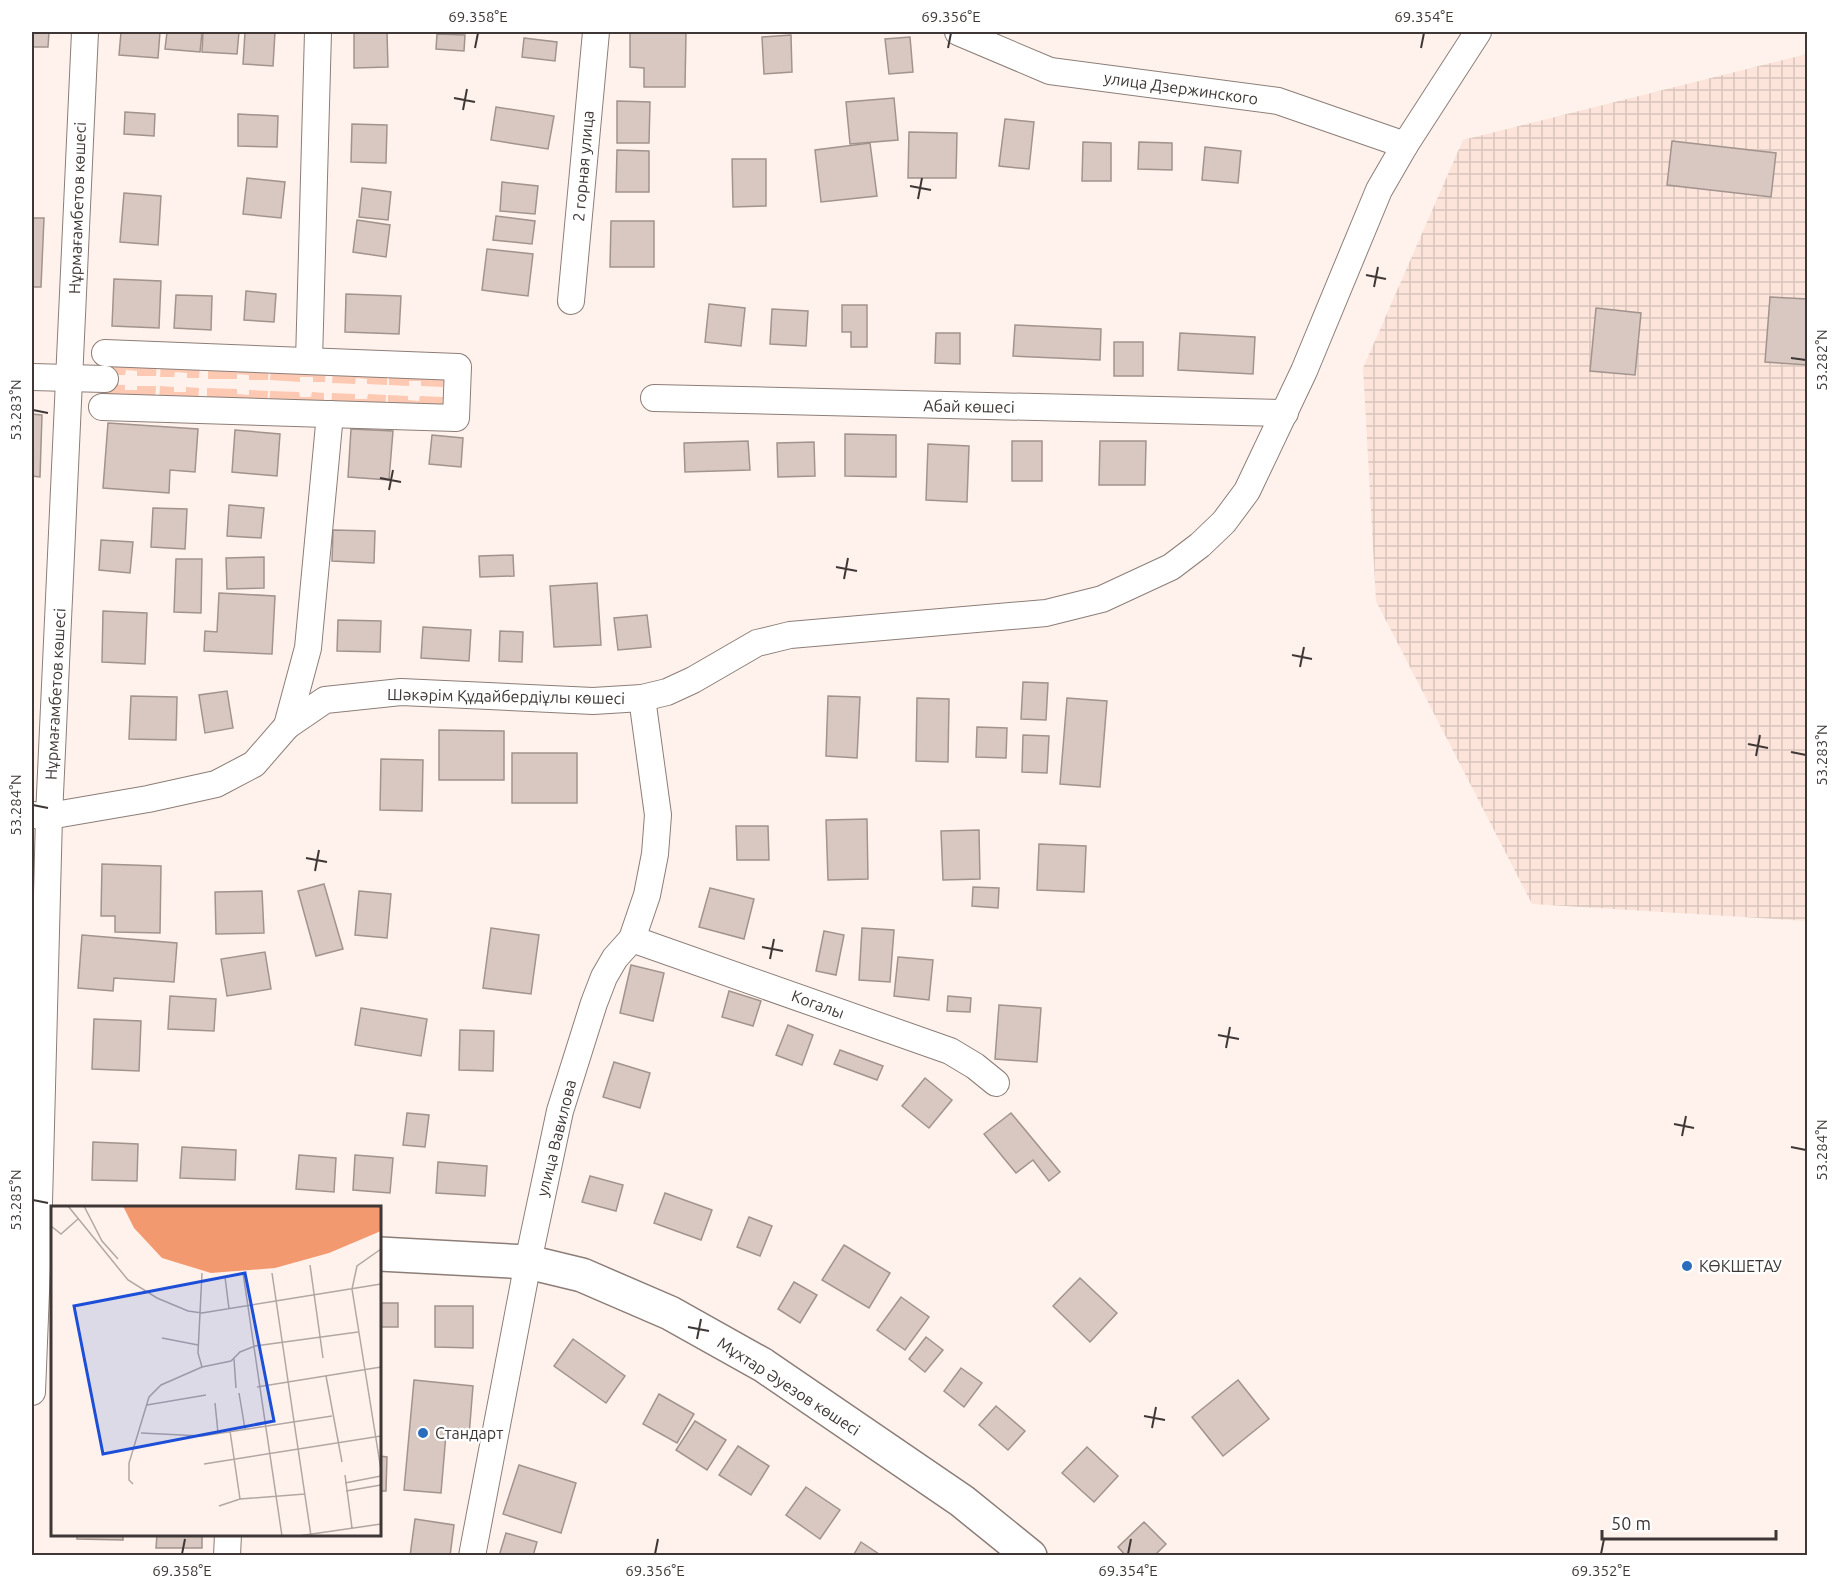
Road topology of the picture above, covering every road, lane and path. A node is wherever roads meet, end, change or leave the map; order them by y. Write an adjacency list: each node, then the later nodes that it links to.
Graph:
1 (85, 32): 11 (street, Нұрмағамбетов көшесі)
2 (318, 32): 9 (street)
3 (597, 32): 7 (street, 2 горная улица)
4 (958, 32): 6 (street, улица Дзержинского)
5 (1478, 32): 6 (street, Шәкәрім Құдайбердіұлы көшесі)
6 (1405, 145): 15 (street, Шәкәрім Құдайбердіұлы көшесі)
7 (571, 301)
8 (105, 353): 9 (street)
9 (309, 361): 16 (street)
10 (32, 377): 11 (street)
11 (70, 378): 12 (street); 19 (street, Нұрмағамбетов көшесі)
12 (105, 379)
13 (654, 398): 15 (street, Абай көшесі)
14 (102, 407): 16 (street)
15 (1285, 413): 17 (street, Шәкәрім Құдайбердіұлы көшесі)
16 (330, 414): 18 (street)
17 (642, 698): 18 (street, Шәкәрім Құдайбердіұлы көшесі); 20 (street, улица Вавилова)
18 (287, 726): 19 (street, Шәкәрім Құдайбердіұлы көшесі)
19 (40, 815): 22 (street, Нұрмағамбетов көшесі)
20 (632, 939): 21 (street, Когалы); 24 (street, улица Вавилова)
21 (996, 1083)
22 (41, 1242): 25 (street, Нұрмағамбетов көшесі)
23 (381, 1254): 24 (main road, Мұхтар Әуезов көшесі)
24 (528, 1262): 28 (street, улица Вавилова); 29 (main road, Мұхтар Әуезов көшесі)
25 (32, 1392)
26 (228, 1536): 27 (street)
27 (227, 1556)
28 (472, 1556)
29 (1030, 1556)

